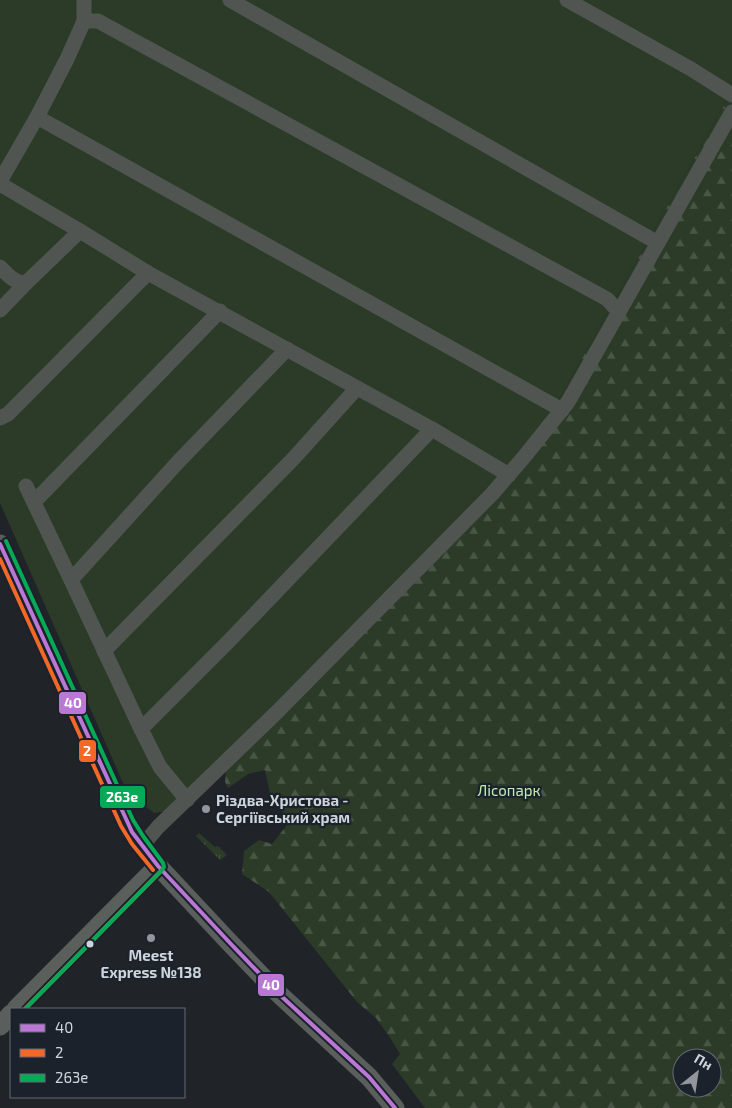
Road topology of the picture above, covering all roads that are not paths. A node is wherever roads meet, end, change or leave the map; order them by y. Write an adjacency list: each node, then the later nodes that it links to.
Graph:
1 (84, 0): 4 (street)
2 (230, 0): 10 (street)
3 (567, 0): 5 (street)
4 (84, 21): 7 (street); 16 (street)
5 (732, 95)
6 (732, 112): 10 (street)
7 (37, 117): 8 (street); 19 (street)
8 (1, 185): 9 (street)
9 (80, 231): 12 (street); 13 (street)
10 (658, 243): 16 (street)
11 (0, 267): 13 (street)
12 (148, 273): 15 (street); 20 (street)
13 (26, 284): 14 (street)
14 (0, 310)
15 (220, 311): 17 (street); 24 (street)
16 (619, 312): 19 (street)
17 (287, 349): 18 (street); 26 (street)
18 (357, 388): 21 (street); 27 (street)
19 (562, 410): 22 (street)
20 (0, 418)
21 (432, 429): 22 (street); 28 (street)
22 (509, 475): 29 (street)
23 (26, 486): 24 (street)
24 (34, 502): 26 (street)
25 (0, 544): 30 (main road)
26 (71, 580): 27 (street)
27 (104, 650): 28 (street)
28 (141, 729): 29 (street)
29 (187, 800): 30 (street)
30 (142, 846): 31 (main road)
31 (158, 866): 32 (main road); 35 (main road)
32 (17, 1008)
33 (10, 1015): 34 (main road)
34 (0, 1026)
35 (395, 1108)

